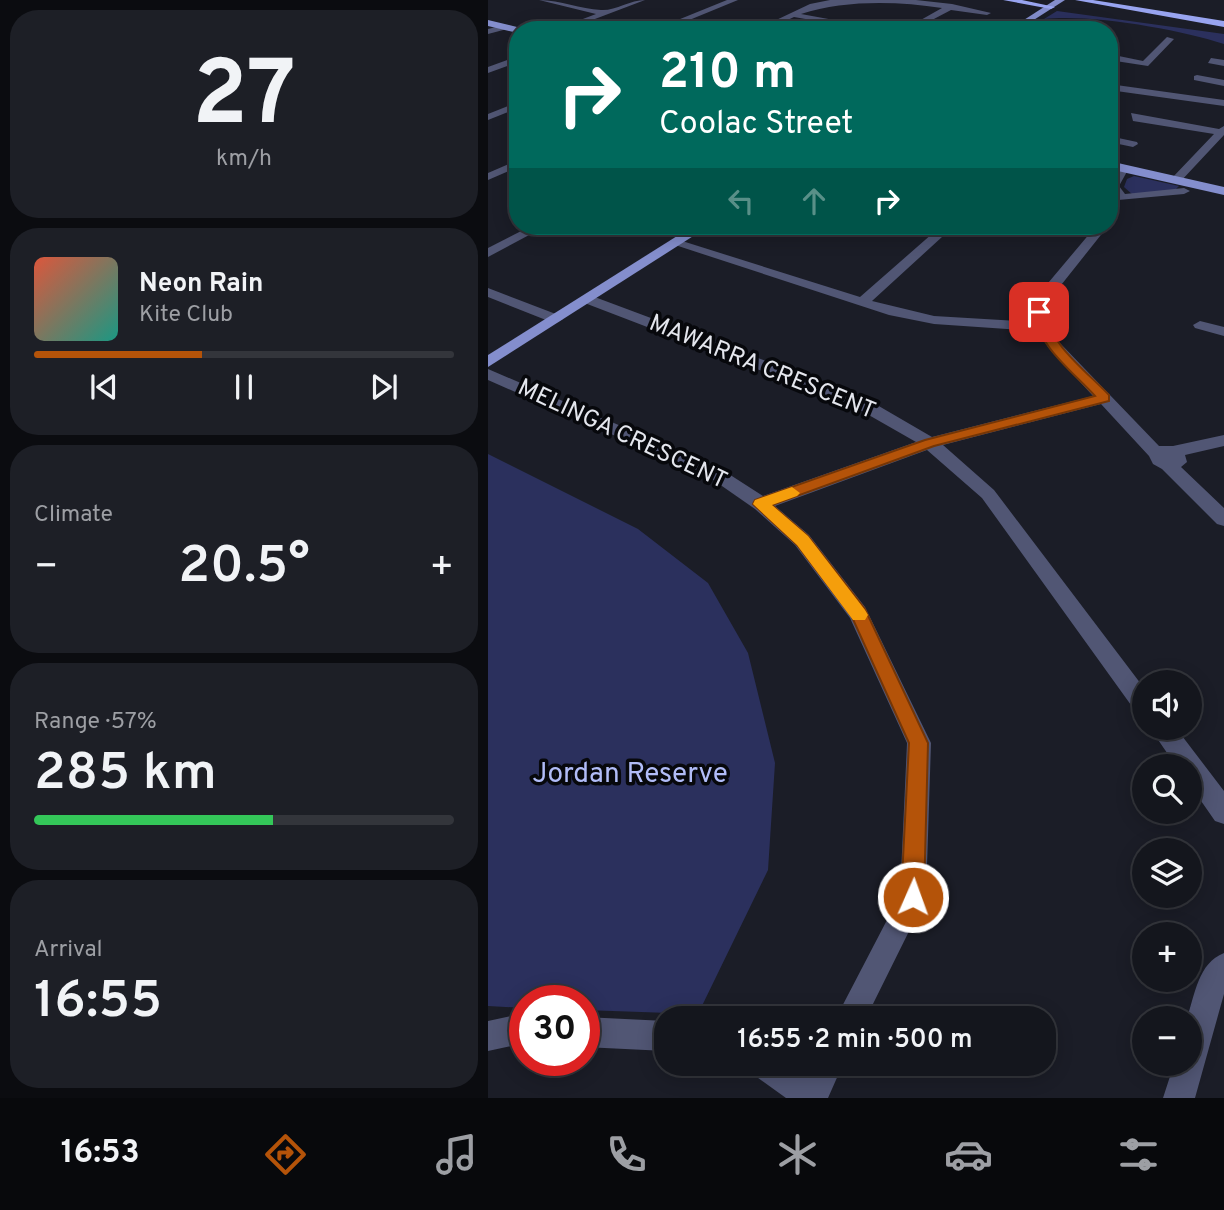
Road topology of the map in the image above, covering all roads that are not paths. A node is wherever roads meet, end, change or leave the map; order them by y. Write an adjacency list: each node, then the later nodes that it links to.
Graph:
1 (543, 0): 10 (street)
2 (641, 0): 10 (street)
3 (734, 0): 16 (street)
4 (1007, 0): 8 (highway); 13 (highway)
5 (1079, 0): 23 (highway)
6 (1117, 0): 14 (highway)
7 (832, 1): 9 (street); 12 (street)
8 (1052, 3): 13 (main road); 21 (main road)
9 (952, 6): 11 (street); 19 (street)
10 (605, 13): 15 (street)
11 (987, 13)
12 (793, 15): 17 (street); 18 (street)
13 (1025, 18): 20 (main road)
14 (1224, 18)
15 (583, 21)
16 (680, 21)
17 (779, 21)
18 (826, 21)
19 (924, 21)
20 (1022, 21)
21 (1025, 21)
22 (488, 23): 24 (main road)
23 (1224, 24)
24 (504, 27): 25 (main road); 26 (street)
25 (509, 28)
26 (488, 32)
27 (1170, 39): 28 (street)
28 (1118, 59)
29 (1210, 60): 31 (street)
30 (509, 62): 32 (street)
31 (1224, 63)
32 (488, 70)
33 (1197, 78): 34 (street)
34 (1224, 83)
35 (1118, 89): 36 (street)
36 (1224, 103)
37 (509, 109): 39 (street)
38 (1134, 115): 40 (street)
39 (488, 117)
40 (1222, 130): 47 (street)
41 (1118, 141): 42 (street)
42 (1133, 144)
43 (509, 167): 46 (street)
44 (1118, 167): 45 (main road)
45 (1128, 169): 47 (main road); 49 (street)
46 (488, 177)
47 (1182, 181): 48 (main road); 49 (street)
48 (1224, 191)
49 (1122, 198): 50 (street)
50 (1118, 205)
51 (523, 235): 56 (street)
52 (688, 235): 55 (main road)
53 (938, 235): 59 (street)
54 (1095, 235): 62 (street)
55 (675, 243): 58 (main road); 59 (street)
56 (488, 253)
57 (488, 292): 60 (street)
58 (587, 299): 60 (main road); 68 (street, MAWARRA CRESCENT)
59 (862, 303): 62 (street)
60 (556, 319): 64 (main road)
61 (1200, 325): 63 (street)
62 (1041, 327): 66 (street)
63 (1224, 332)
64 (488, 362)
65 (488, 373): 70 (street, MELINGA CRESCENT)
66 (1104, 398): 68 (street); 69 (street)
67 (1224, 440): 69 (street)
68 (930, 443): 70 (street); 72 (street, MAWARRA CRESCENT)
69 (1170, 457): 71 (street)
70 (761, 504): 76 (street, MELINGA CRESCENT)
71 (1224, 519)
72 (1132, 689)
73 (1171, 740): 74 (street)
74 (1224, 812)
75 (1224, 967): 77 (street)
76 (857, 1006)
77 (1202, 1016)
78 (509, 1031): 81 (street)
79 (600, 1033): 80 (street)
80 (654, 1035)
81 (488, 1036)
82 (781, 1076): 85 (street)
83 (822, 1076): 85 (street)
84 (1185, 1076): 86 (street)
85 (811, 1098)
86 (1179, 1098)

